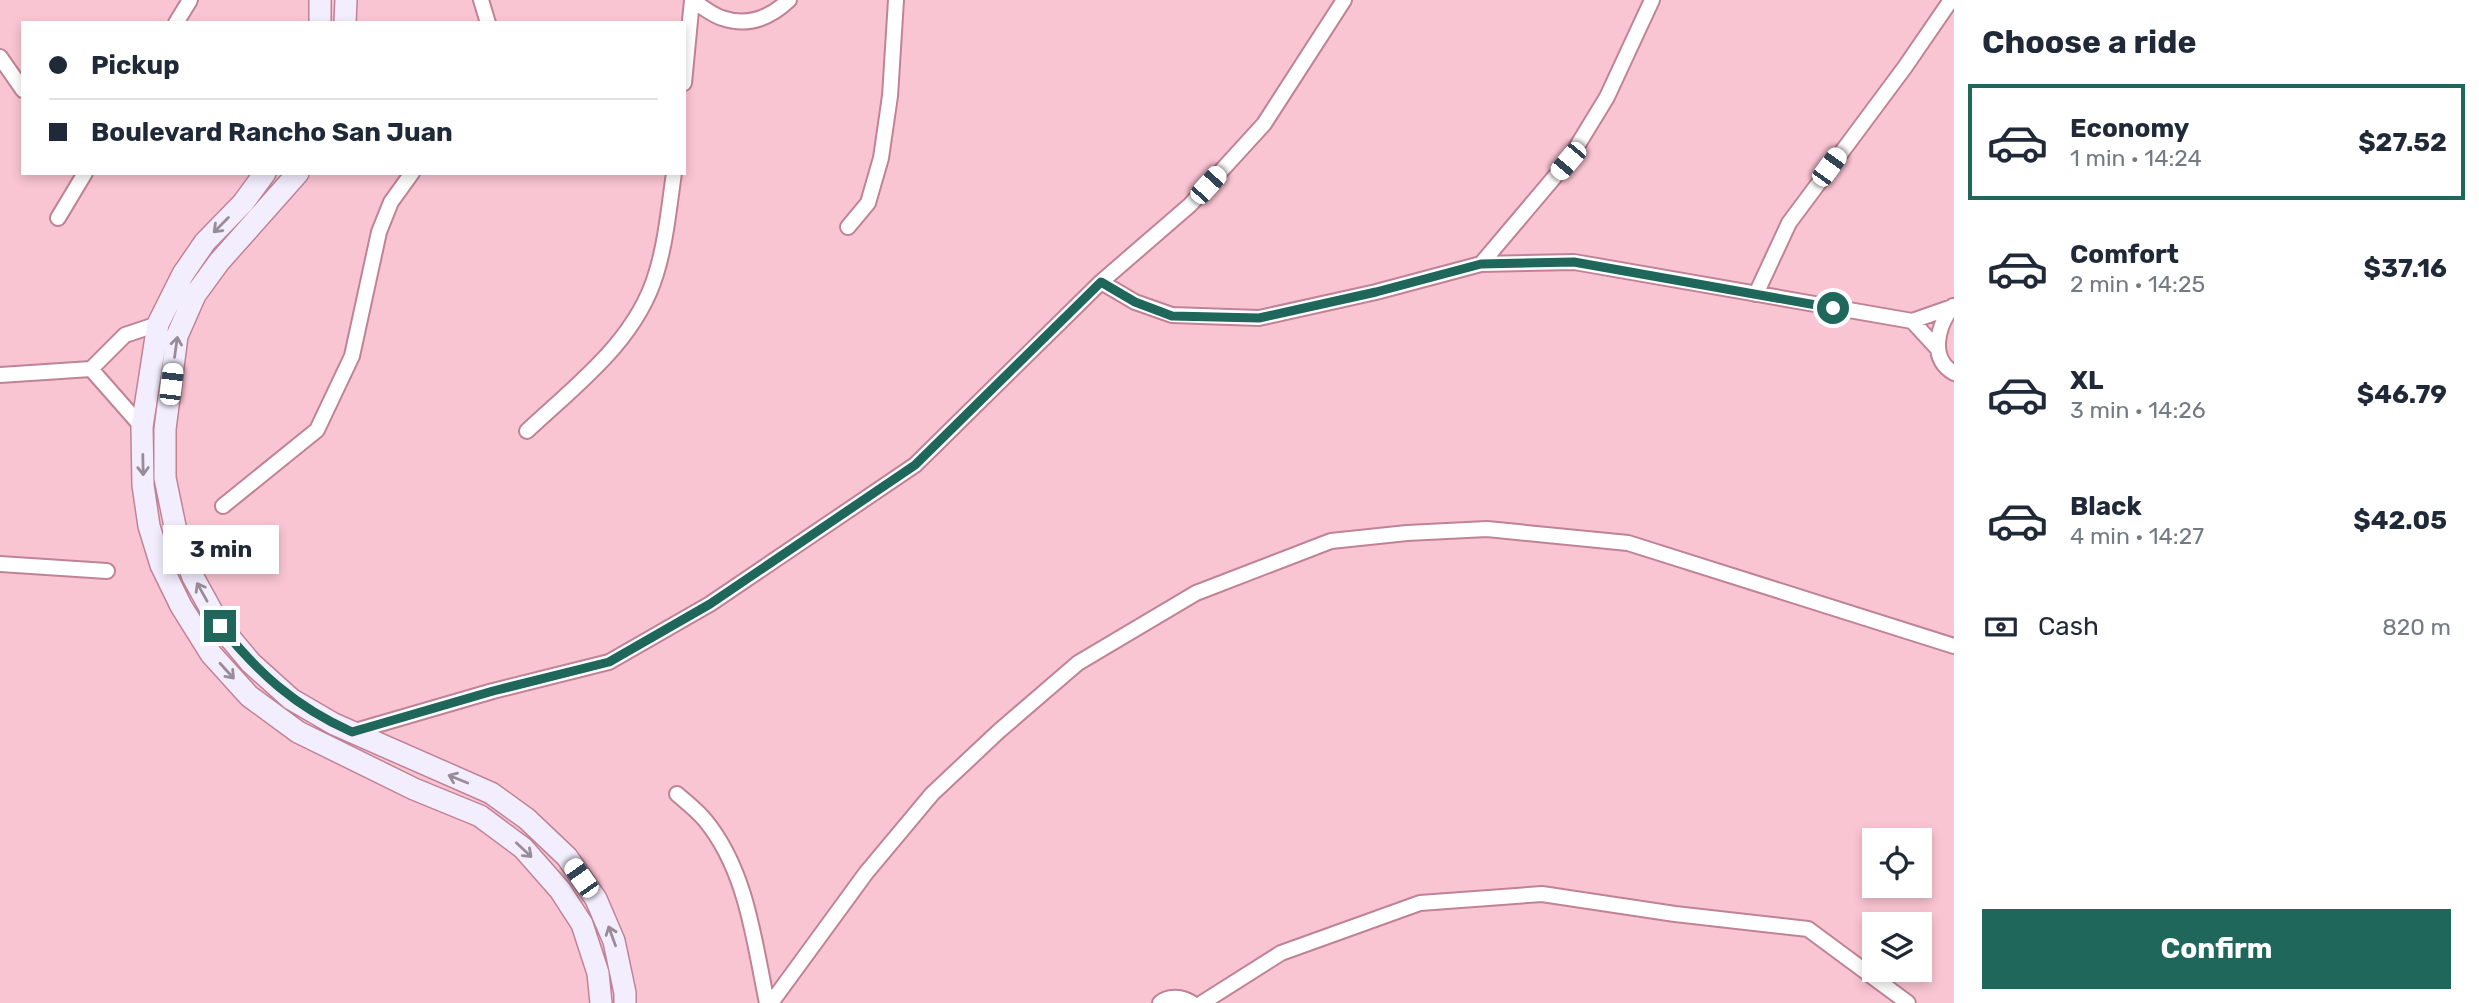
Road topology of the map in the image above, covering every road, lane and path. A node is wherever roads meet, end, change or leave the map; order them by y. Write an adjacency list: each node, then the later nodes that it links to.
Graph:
1 (190, 0): 11 (street)
2 (320, 0): 12 (street)
3 (346, 0): 13 (street)
4 (481, 0): 14 (street)
5 (692, 0): 6 (street); 16 (street)
6 (789, 0)
7 (896, 0): 24 (street)
8 (1343, 0): 26 (street)
9 (1652, 0): 25 (street)
10 (1951, 0): 27 (street)
11 (177, 21)
12 (320, 21)
13 (345, 21)
14 (487, 21)
15 (0, 57): 17 (street)
16 (686, 62)
17 (21, 87)
18 (81, 175): 23 (street)
19 (263, 175): 30 (street, one-way to 30)
20 (296, 175): 41 (street, one-way to 20)
21 (411, 175): 37 (street)
22 (674, 175): 36 (street)
23 (58, 218)
24 (848, 227)
25 (1481, 264): 26 (street); 27 (street)
26 (1101, 282): 41 (street)
27 (1756, 294): 29 (street)
28 (1953, 306): 29 (street); 31 (street)
29 (1912, 321): 31 (street)
30 (158, 324): 32 (street); 35 (street)
31 (1937, 348): 33 (street)
32 (91, 369): 34 (street); 35 (street)
33 (1954, 373)
34 (0, 374)
35 (142, 427): 43 (street, one-way to 43)
36 (527, 431)
37 (223, 506)
38 (0, 564): 39 (street)
39 (107, 571)
40 (1954, 646): 45 (street)
41 (352, 732): 44 (street, one-way to 41)
42 (677, 794): 45 (street)
43 (601, 1003)
44 (625, 1003)
45 (769, 1003)
46 (1160, 1003): 47 (street)
47 (1192, 1003)
48 (1202, 1003): 49 (street)
49 (1908, 1003)

